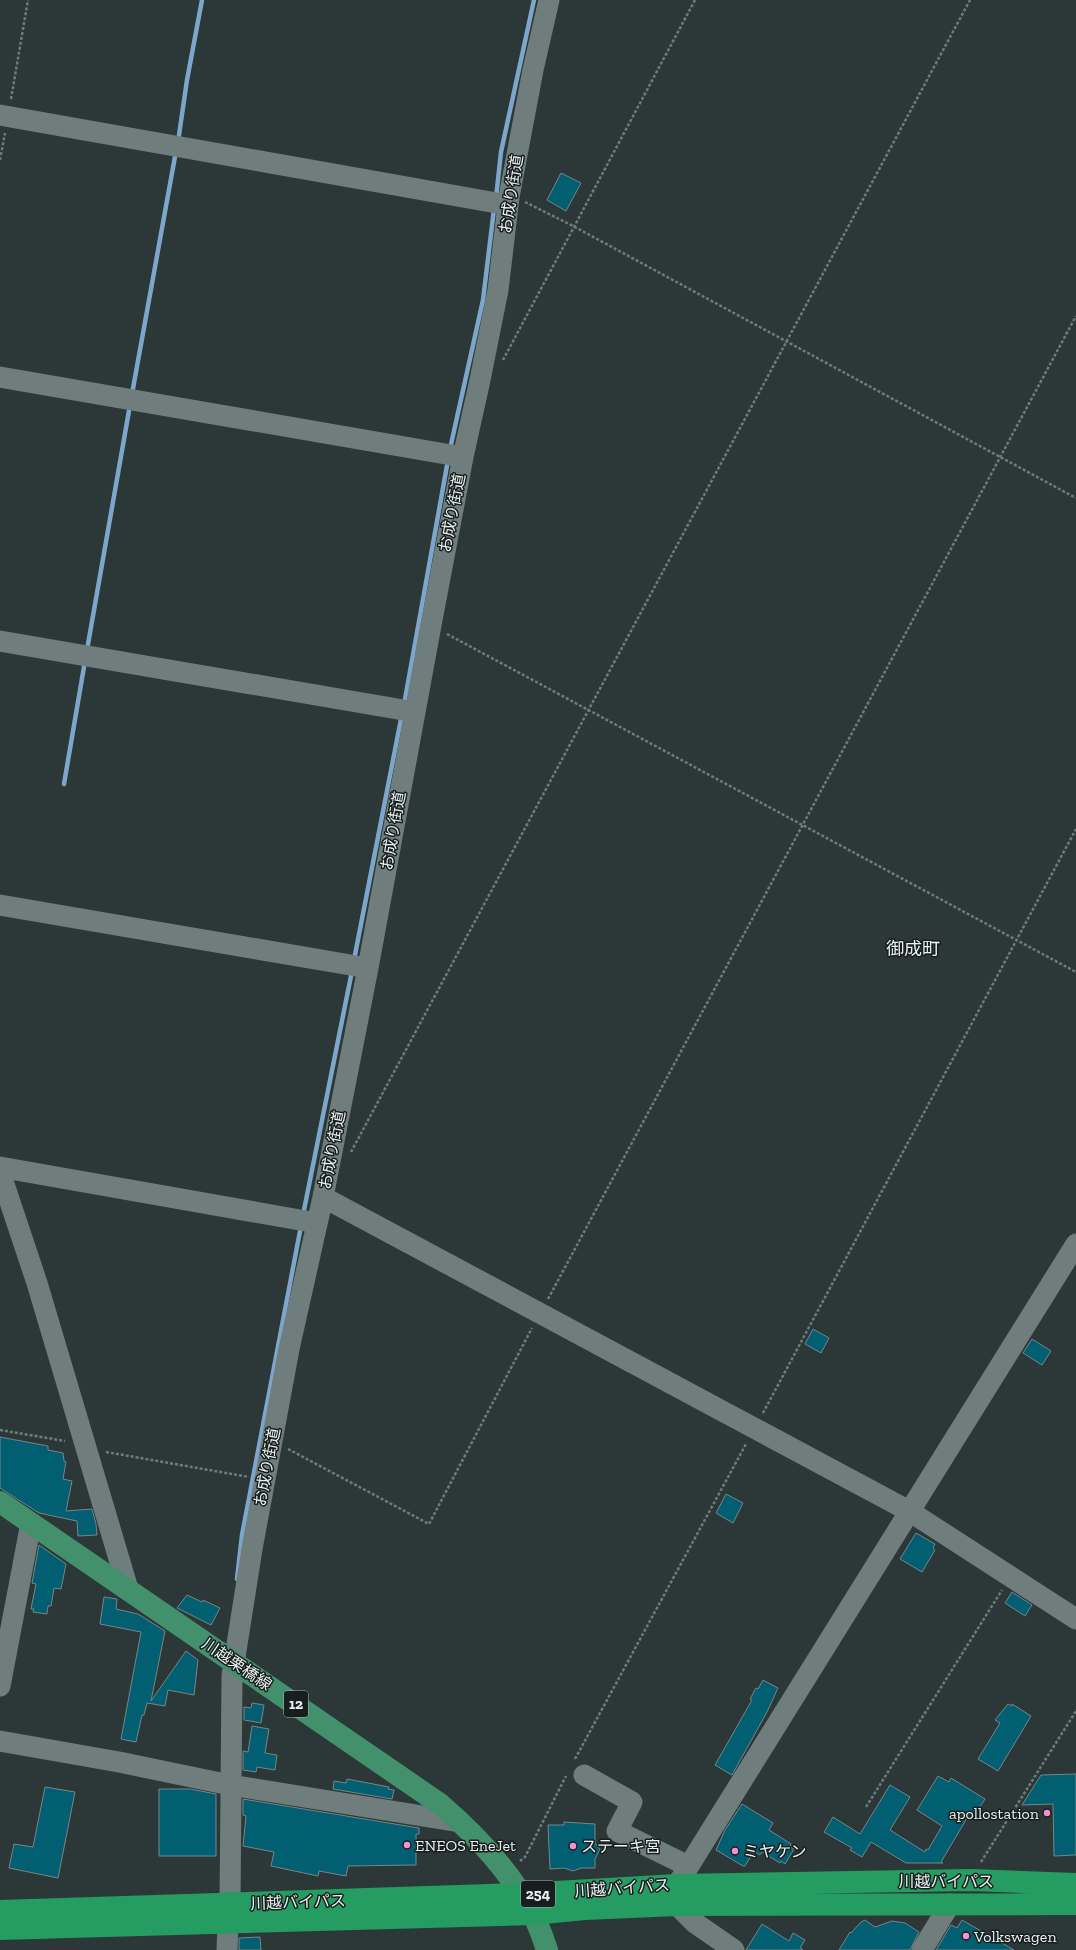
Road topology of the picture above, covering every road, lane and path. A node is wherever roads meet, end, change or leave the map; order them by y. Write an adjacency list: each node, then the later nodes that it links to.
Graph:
1 (28, 0): 5 (path)
2 (549, 0): 7 (street, お成り街道)
3 (695, 0): 8 (path)
4 (970, 0): 10 (path)
5 (4, 115): 6 (path); 7 (street)
6 (0, 160)
7 (508, 201): 8 (path); 12 (street, お成り街道)
8 (573, 226): 10 (path); 12 (path)
9 (1076, 316): 14 (path)
10 (786, 342): 14 (path); 18 (path)
11 (0, 377): 13 (street)
12 (480, 380): 13 (street, お成り街道)
13 (463, 457): 16 (street, お成り街道)
14 (1000, 457): 15 (path); 20 (path)
15 (1076, 498)
16 (431, 625): 18 (path); 19 (street, お成り街道)
17 (0, 641): 19 (street)
18 (588, 710): 20 (path); 26 (path)
19 (415, 712): 24 (street, お成り街道)
20 (802, 825): 23 (path); 32 (path)
21 (1076, 829): 23 (path)
22 (0, 905): 24 (street)
23 (1016, 940): 25 (path); 33 (path)
24 (368, 968): 29 (street, お成り街道)
25 (1076, 972)
26 (350, 1153)
27 (0, 1167): 30 (street)
28 (0, 1172): 36 (street)
29 (324, 1197): 30 (street, お成り街道); 32 (street)
30 (317, 1223): 35 (street, お成り街道)
31 (1076, 1244): 39 (street)
32 (540, 1313): 33 (street); 35 (path)
33 (754, 1428): 39 (street); 48 (path)
34 (0, 1430): 36 (path)
35 (272, 1441): 37 (street, お成り街道)
36 (85, 1446): 37 (path); 42 (street)
37 (265, 1480): 44 (street, お成り街道)
38 (0, 1502): 40 (main road, 川越栗橋線 / 12)
39 (909, 1512): 41 (street); 52 (street)
40 (31, 1522): 42 (main road, 川越栗橋線 / 12); 45 (street)
41 (1009, 1578): 43 (street); 50 (path)
42 (128, 1589): 44 (main road, 川越栗橋線 / 12)
43 (1076, 1619)
44 (235, 1662): 49 (street, お成り街道); 51 (main road, 川越栗橋線 / 12)
45 (0, 1686)
46 (1076, 1711): 54 (path)
47 (0, 1741): 49 (street)
48 (575, 1771): 52 (street); 53 (path)
49 (230, 1785): 51 (street); 61 (street, お成り街道)
50 (866, 1807)
51 (460, 1822): 53 (main road, 川越栗橋線 / 12)
52 (688, 1866): 57 (street)
53 (507, 1874): 56 (main road, 川越栗橋線 / 12)
54 (970, 1880): 55 (highway, 川越バイパス / 254); 57 (highway, 川越バイパス / 254)
55 (1076, 1884)
56 (522, 1894): 57 (highway, 川越バイパス / 254); 61 (highway, 川越バイパス / 254); 62 (main road, 川越栗橋線 / 12)
57 (677, 1895): 58 (highway, 川越バイパス / 254); 62 (highway, 川越バイパス / 254); 66 (street)
58 (950, 1904): 59 (highway, 川越バイパス / 254); 67 (street)
59 (1076, 1904)
60 (0, 1911): 61 (highway, 川越バイパス / 254)
61 (229, 1913): 62 (highway, 川越バイパス / 254); 63 (highway, 川越バイパス / 254); 64 (street, お成り街道)
62 (533, 1914): 65 (main road, 川越栗橋線 / 12)
63 (0, 1929)
64 (227, 1950)
65 (548, 1950)
66 (734, 1950)
67 (922, 1950)

